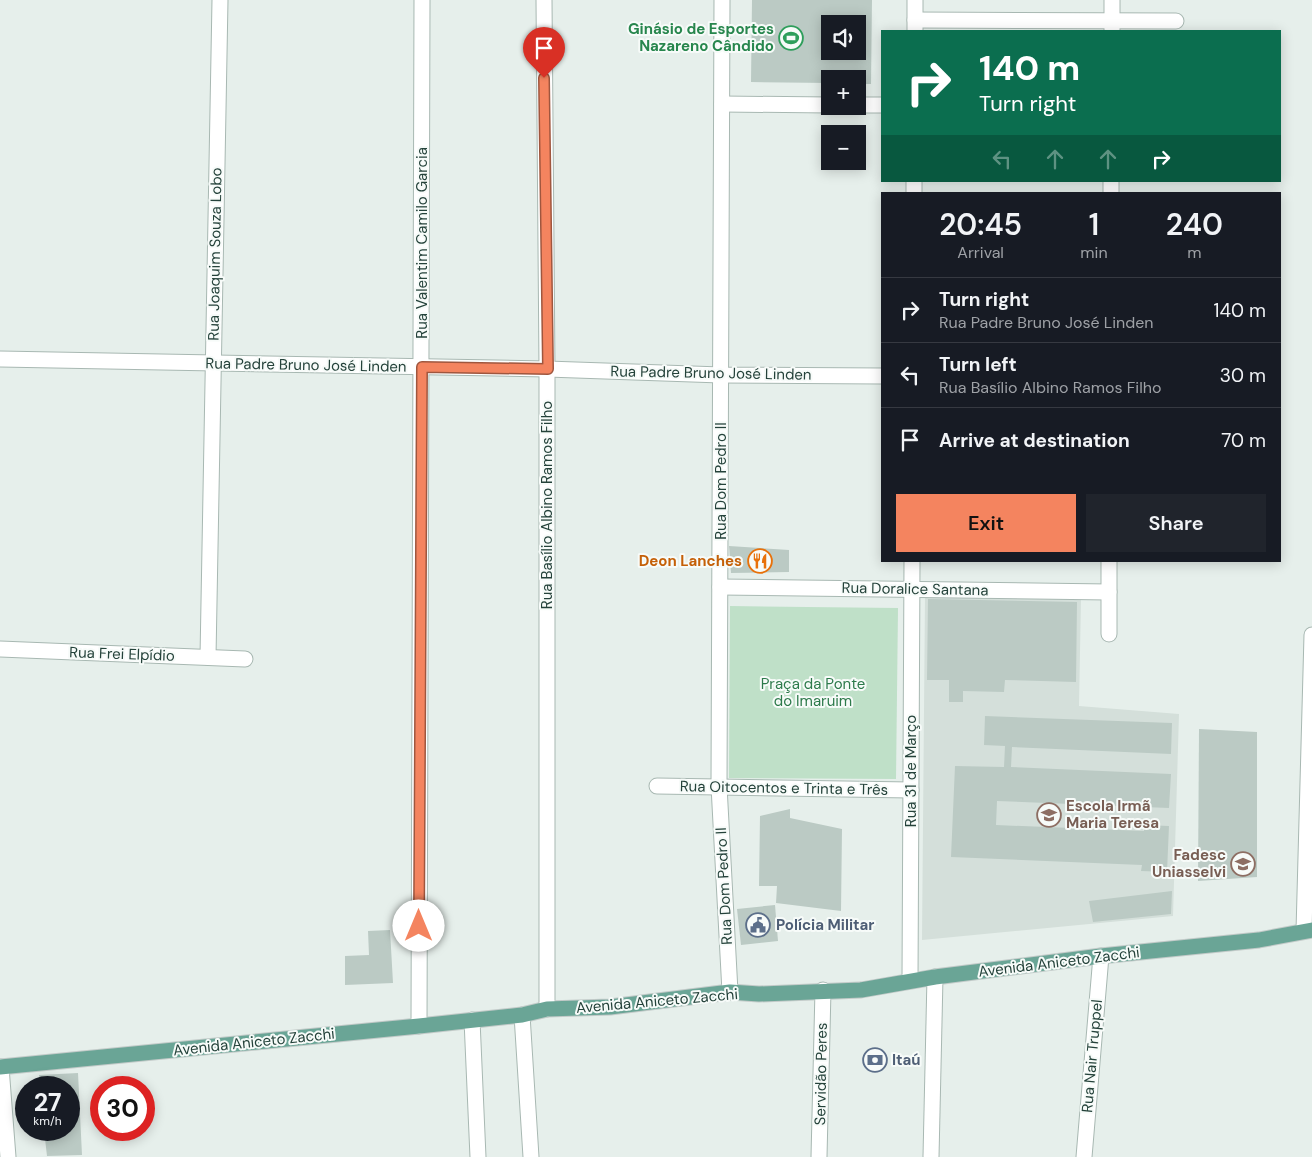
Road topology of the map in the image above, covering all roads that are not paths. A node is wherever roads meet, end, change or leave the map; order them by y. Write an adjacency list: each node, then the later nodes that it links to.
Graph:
1 (220, 0): 15 (street, Rua Joaquim Souza Lobo)
2 (422, 0): 16 (street, Rua Valentim Camilo Garcia)
3 (544, 0): 17 (street, Rua Basílio Albino Ramos Filho)
4 (722, 0): 10 (street, Rua Dom Pedro II)
5 (915, 0): 8 (street)
6 (1112, 0): 9 (street)
7 (1176, 21): 9 (street)
8 (915, 26): 9 (street)
9 (1112, 26)
10 (722, 104): 11 (street); 18 (street, Rua Dom Pedro II)
11 (821, 105)
12 (866, 105): 13 (street)
13 (881, 105)
14 (0, 359): 15 (street, Rua Padre Bruno José Linden)
15 (213, 363): 16 (street, Rua Padre Bruno José Linden); 28 (street, Rua Joaquim Souza Lobo)
16 (422, 367): 17 (street, Rua Padre Bruno José Linden); 42 (street, Rua Valentim Camilo Garcia)
17 (548, 369): 18 (street, Rua Padre Bruno José Linden); 39 (street, Rua Basílio Albino Ramos Filho)
18 (721, 375): 19 (street, Rua Padre Bruno José Linden); 22 (street, Rua Dom Pedro II)
19 (881, 376)
20 (912, 562): 23 (street, Rua 31 de Março)
21 (1109, 562): 24 (street)
22 (720, 587): 23 (street, Rua Doralice Santana); 31 (street, Rua Dom Pedro II)
23 (912, 589): 24 (street, Rua Doralice Santana); 32 (street, Rua 31 de Março)
24 (1109, 592): 25 (street)
25 (1109, 634)
26 (1312, 635): 33 (street)
27 (0, 649): 28 (street, Rua Frei Elpídio)
28 (208, 657): 29 (street, Rua Frei Elpídio)
29 (245, 659)
30 (656, 786): 31 (street, Rua Oitocentos e Trinta e Três)
31 (719, 786): 32 (street, Rua Oitocentos e Trinta e Três); 38 (street, Rua Dom Pedro II)
32 (911, 790): 36 (street, Rua 31 de Março)
33 (1308, 930): 34 (main road, Avenida Aniceto Zacchi)
34 (1101, 956): 35 (main road, Avenida Aniceto Zacchi); 49 (street, Rua Nair Truppel)
35 (935, 977): 36 (main road, Avenida Aniceto Zacchi); 48 (street)
36 (910, 980): 37 (main road, Avenida Aniceto Zacchi)
37 (823, 990): 38 (main road, Avenida Aniceto Zacchi); 47 (street, Servidão Peres)
38 (730, 992): 39 (main road, Avenida Aniceto Zacchi)
39 (547, 1009): 40 (main road, Avenida Aniceto Zacchi)
40 (522, 1015): 41 (main road, Avenida Aniceto Zacchi); 46 (street)
41 (472, 1020): 42 (main road, Avenida Aniceto Zacchi); 45 (street)
42 (419, 1026): 43 (main road, Avenida Aniceto Zacchi)
43 (0, 1067): 44 (street)
44 (8, 1157)
45 (478, 1157)
46 (531, 1157)
47 (819, 1157)
48 (931, 1157)
49 (1084, 1157)

